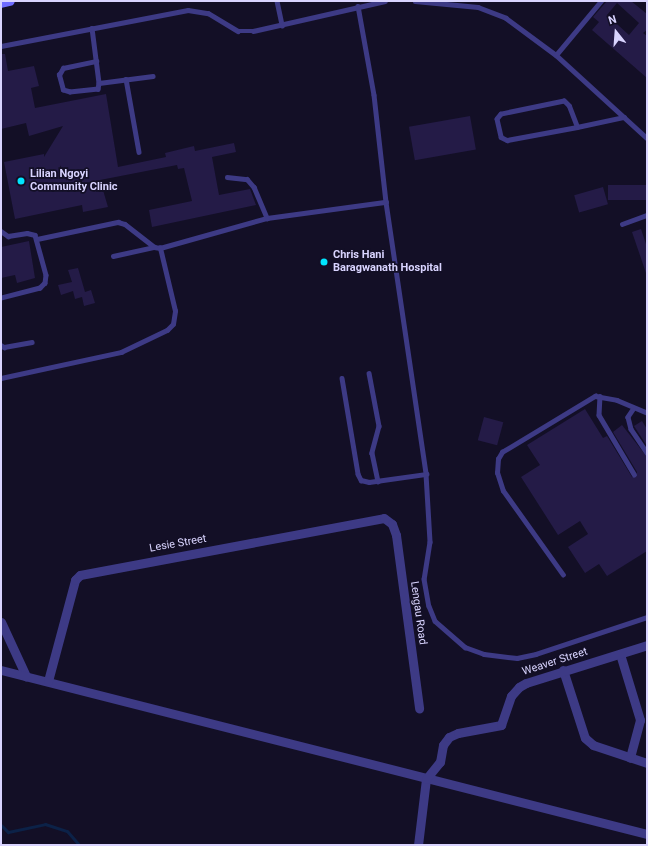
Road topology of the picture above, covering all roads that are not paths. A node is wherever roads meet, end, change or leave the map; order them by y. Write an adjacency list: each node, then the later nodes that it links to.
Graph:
1 (10, 1): 6 (main road)
2 (277, 1): 8 (lane)
3 (385, 1): 7 (lane)
4 (415, 1): 11 (lane)
5 (601, 1): 11 (lane)
6 (1, 3)
7 (358, 6): 8 (lane); 21 (lane)
8 (282, 25): 9 (lane)
9 (92, 28): 10 (lane); 12 (lane)
10 (1, 46)
11 (556, 55): 16 (lane)
12 (96, 61): 15 (lane); 15 (lane)
13 (153, 76): 14 (lane)
14 (126, 80): 15 (lane); 19 (lane)
15 (99, 83)
16 (624, 117): 17 (lane); 18 (lane)
17 (577, 127): 17 (lane)
18 (647, 138)
19 (139, 152)
20 (227, 177): 23 (lane)
21 (386, 202): 23 (lane); 40 (lane)
22 (647, 215): 24 (lane)
23 (267, 218): 28 (lane)
24 (622, 224)
25 (1, 231): 26 (lane)
26 (37, 239): 27 (lane); 30 (lane)
27 (154, 247): 28 (lane); 29 (lane)
28 (160, 248): 34 (lane)
29 (113, 256)
30 (1, 298)
31 (32, 342): 32 (lane)
32 (1, 345)
33 (369, 373): 42 (lane)
34 (1, 378)
35 (342, 378): 42 (lane)
36 (600, 396): 37 (lane); 41 (lane); 44 (lane)
37 (634, 408): 38 (lane); 39 (lane)
38 (647, 413)
39 (647, 453)
40 (426, 474): 42 (lane); 45 (lane)
41 (634, 474)
42 (378, 481)
43 (390, 521): 52 (street, Lesie Street); 53 (street, Lengau Road)
44 (563, 575)
45 (647, 617)
46 (1, 622): 51 (street)
47 (647, 645): 48 (street, Weaver Street)
48 (620, 654): 50 (street, Weaver Street); 54 (street)
49 (1, 670): 51 (street)
50 (563, 670): 54 (street); 56 (street, Weaver Street)
51 (26, 676): 52 (street)
52 (48, 681): 56 (street)
53 (418, 708)
54 (630, 758): 55 (street)
55 (647, 763)
56 (426, 779): 57 (street); 58 (street)
57 (647, 834)
58 (418, 845)

